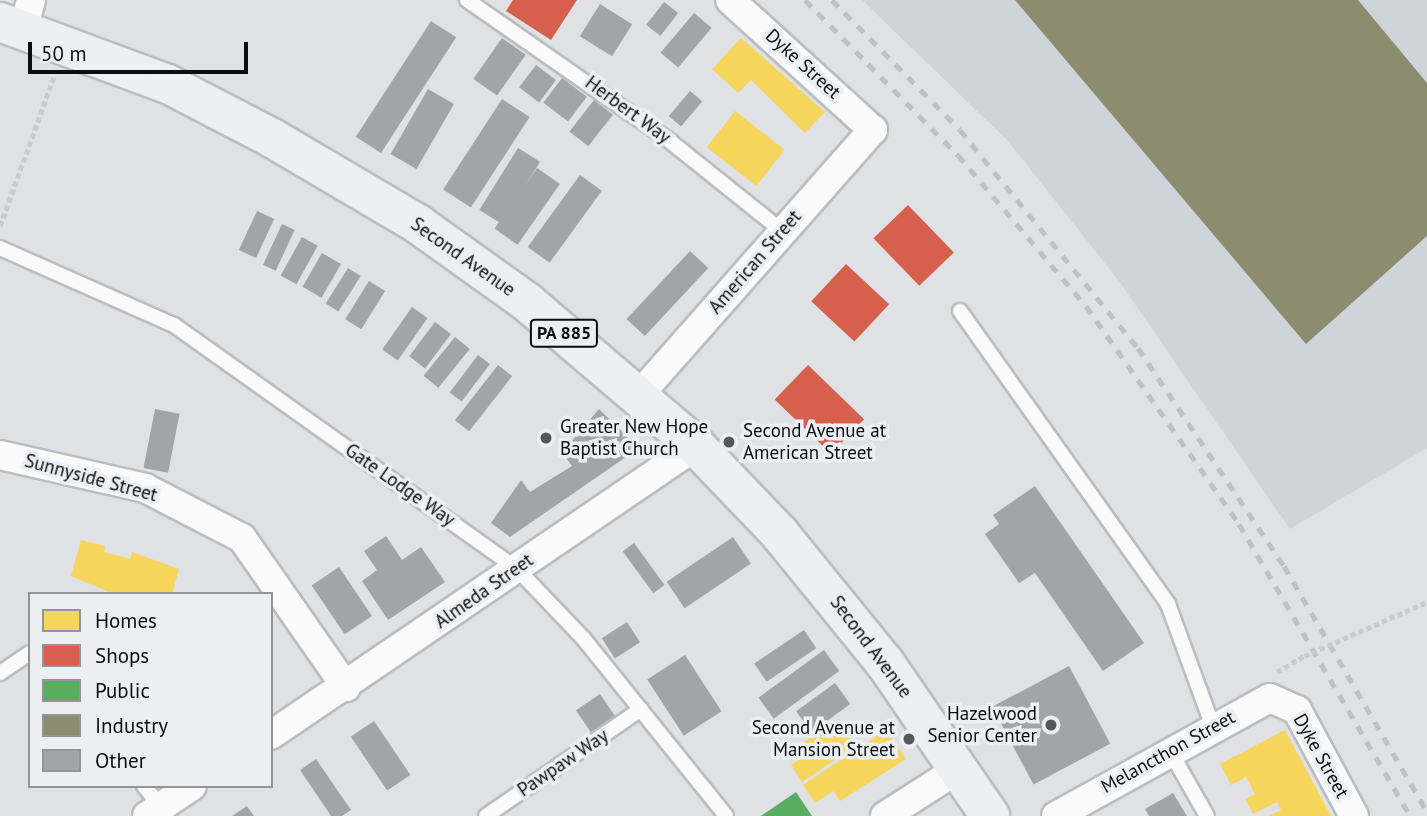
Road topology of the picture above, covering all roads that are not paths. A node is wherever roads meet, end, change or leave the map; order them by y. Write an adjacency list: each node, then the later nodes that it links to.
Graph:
1 (467, 0): 5 (lane, Herbert Way)
2 (730, 0): 4 (street, Dyke Street)
3 (18, 18): 8 (main road, Second Avenue / PA 885)
4 (873, 130): 5 (street, American Street)
5 (782, 231): 8 (street, American Street)
6 (0, 248): 11 (lane, Gate Lodge Way)
7 (960, 311): 17 (lane)
8 (639, 395): 9 (main road, Second Avenue / PA 885)
9 (696, 446): 11 (street, Almeda Street); 20 (main road, Second Avenue / PA 885)
10 (0, 455): 14 (street, Sunnyside Street)
11 (516, 568): 14 (street, Almeda Street); 16 (lane, Gate Lodge Way)
12 (28, 654): 13 (lane)
13 (0, 673)
14 (346, 687): 18 (street, Almeda Street)
15 (1275, 689): 17 (street, Melancthon Street); 29 (street, Dyke Street)
16 (641, 709): 23 (lane, Pawpaw Way); 24 (lane, Gate Lodge Way)
17 (1213, 727): 19 (street, Melancthon Street)
18 (273, 734)
19 (1170, 751): 27 (street, Melancthon Street); 28 (lane)
20 (960, 768): 25 (street); 26 (main road, Second Avenue / PA 885)
21 (187, 788): 22 (street)
22 (151, 803)
23 (486, 816)
24 (726, 816)
25 (885, 816)
26 (990, 816)
27 (1056, 816)
28 (1207, 816)
29 (1354, 816)

